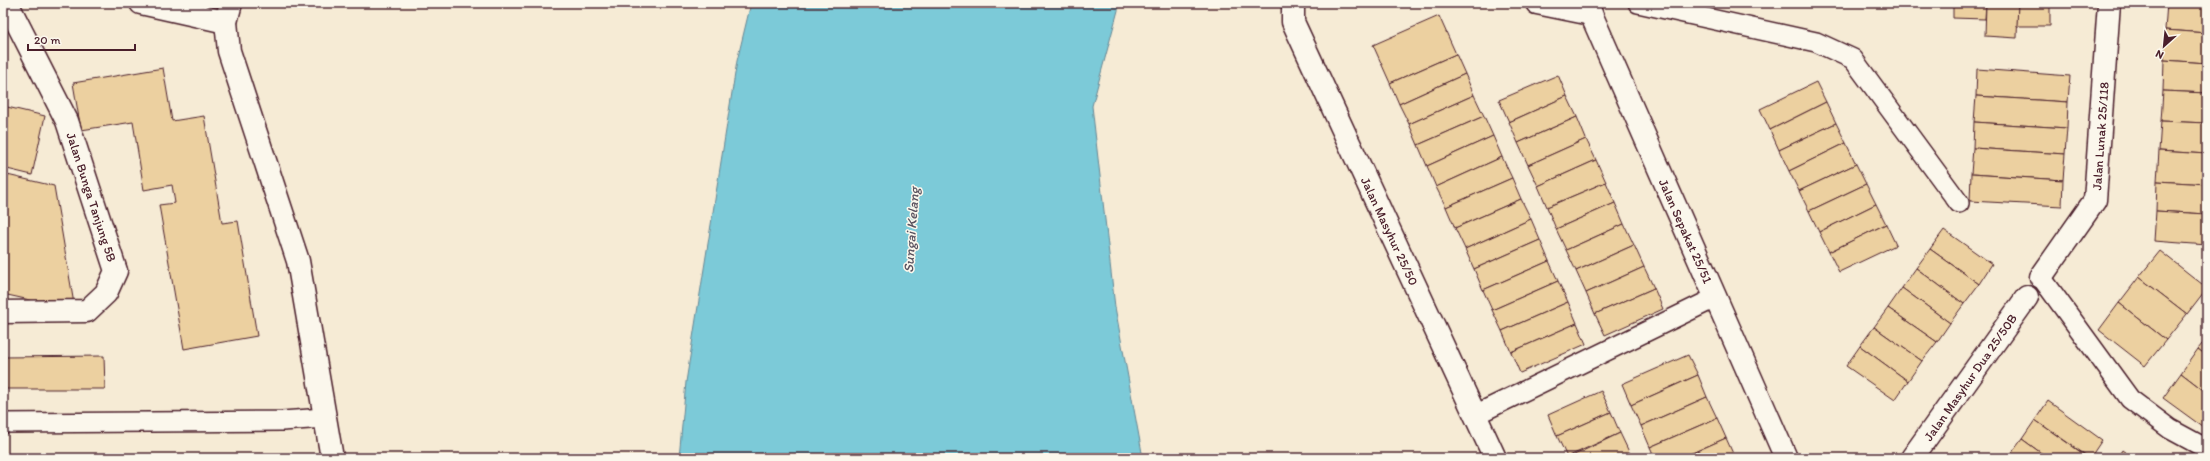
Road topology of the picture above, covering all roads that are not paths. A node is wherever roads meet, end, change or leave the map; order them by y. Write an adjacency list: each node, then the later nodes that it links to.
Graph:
1 (7, 3): 13 (street, Jalan Bunga Tanjung 5B)
2 (141, 3): 8 (street)
3 (1293, 3): 14 (street, Jalan Masyhur 25/50)
4 (1538, 3): 7 (street)
5 (1638, 3): 9 (lane)
6 (2109, 3): 10 (street, Jalan Lunak 25/118)
7 (1590, 9): 12 (street, Jalan Sepakat 25/51)
8 (229, 13): 15 (street)
9 (1959, 203)
10 (2041, 277): 17 (lane)
11 (2027, 297): 21 (street, Jalan Masyhur Dua 25/50B)
12 (1715, 298): 14 (lane); 20 (street, Jalan Sepakat 25/51)
13 (3, 312)
14 (1475, 416): 19 (street, Jalan Masyhur 25/50)
15 (324, 418): 16 (lane); 18 (street)
16 (3, 423)
17 (2207, 449)
18 (332, 458)
19 (1495, 458)
20 (1786, 458)
21 (1912, 458)

